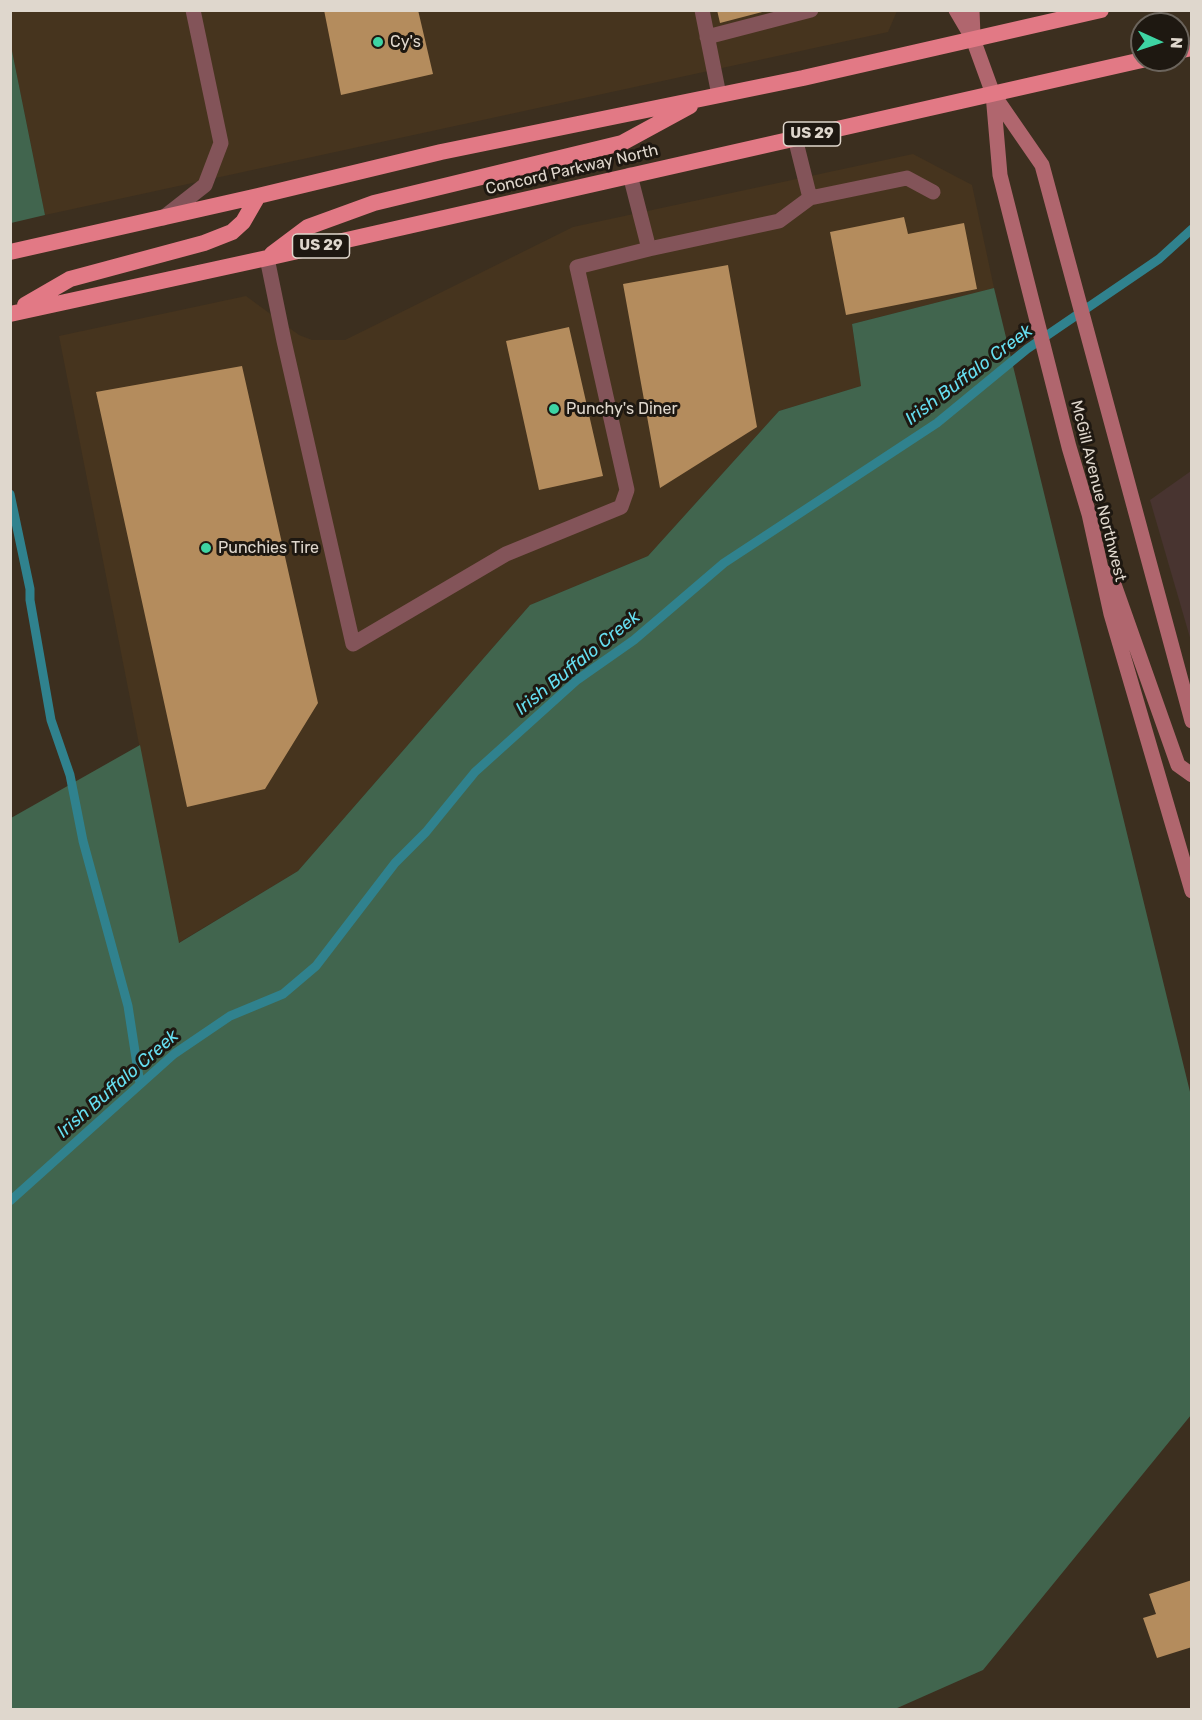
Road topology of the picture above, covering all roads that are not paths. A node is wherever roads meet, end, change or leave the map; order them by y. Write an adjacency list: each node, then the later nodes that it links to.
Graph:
1 (193, 10): 17 (lane)
2 (702, 10): 7 (lane)
3 (956, 10): 8 (main road)
4 (972, 10): 8 (main road)
5 (1101, 10): 8 (highway)
6 (811, 11): 7 (lane)
7 (708, 38): 11 (lane)
8 (973, 39): 10 (main road, McGill Avenue Northwest); 11 (highway)
9 (1130, 63): 10 (highway, Concord Parkway North / US 29)
10 (993, 94): 12 (highway, Concord Parkway North / US 29); 22 (main road, McGill Avenue Northwest); 23 (main road, McGill Avenue Northwest)
11 (713, 96): 15 (highway); 20 (highway)
12 (795, 138): 13 (highway, Concord Parkway North / US 29); 16 (lane)
13 (630, 175): 18 (lane); 20 (highway, Concord Parkway North / US 29)
14 (933, 192): 16 (lane)
15 (258, 196): 17 (highway); 21 (highway)
16 (810, 198): 18 (lane)
17 (163, 218): 19 (highway)
18 (649, 249): 20 (lane)
19 (10, 252)
20 (267, 258): 21 (highway, Concord Parkway North / US 29)
21 (10, 314)
22 (1089, 514): 24 (main road); 25 (main road, McGill Avenue Northwest)
23 (1191, 721)
24 (1191, 775)
25 (1191, 891)

